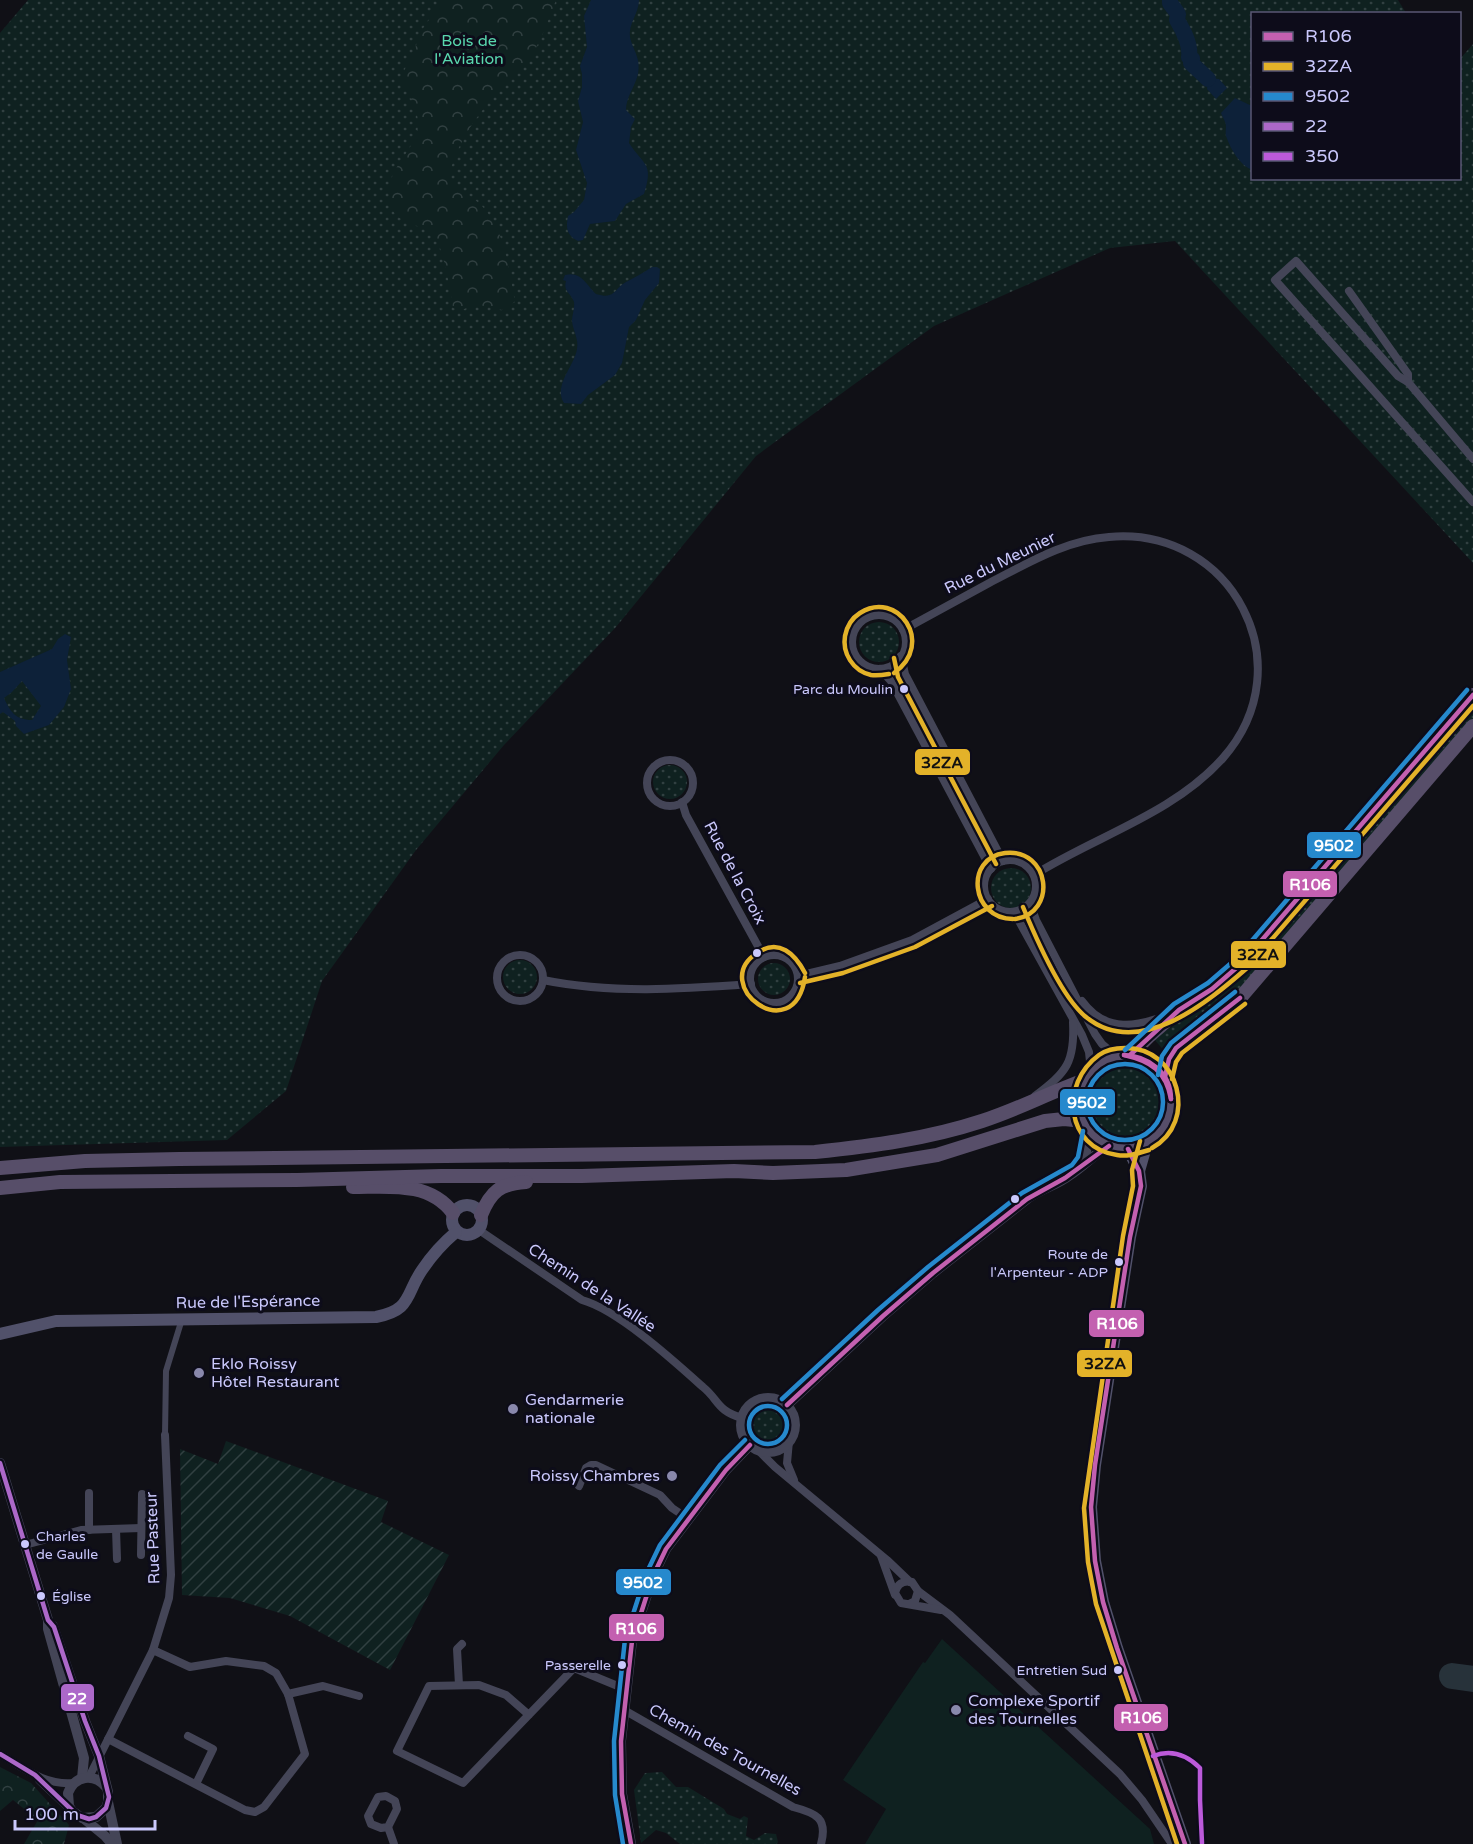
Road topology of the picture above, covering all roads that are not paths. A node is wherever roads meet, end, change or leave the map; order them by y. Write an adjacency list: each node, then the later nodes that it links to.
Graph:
1 (1349, 291): 2 (street)
2 (1408, 382): 3 (street); 4 (street)
3 (1473, 459)
4 (1473, 502)
5 (903, 630): 6 (street); 7 (street); 13 (street, Rue du Meunier)
6 (902, 656): 7 (street); 11 (street)
7 (880, 669): 12 (street)
8 (1473, 695): 22 (main road)
9 (1473, 726): 27 (main road)
10 (682, 802): 10 (street); 17 (street, Rue de la Croix)
11 (1004, 861): 12 (street); 13 (street)
12 (991, 869): 14 (street)
13 (1034, 875): 15 (street)
14 (988, 899): 16 (street); 18 (street)
15 (1030, 904): 16 (street); 21 (street)
16 (1014, 912): 23 (street)
17 (764, 957): 18 (street); 20 (street)
18 (798, 976): 20 (street)
19 (543, 980): 19 (street); 20 (street)
20 (751, 984)
21 (1070, 984): 22 (street); 25 (street)
22 (1179, 1010): 24 (main road)
23 (1073, 1021): 26 (street); 28 (street)
24 (1130, 1055): 25 (main road); 27 (main road)
25 (1116, 1056): 26 (main road)
26 (1088, 1075): 28 (main road); 29 (main road)
27 (1165, 1077): 30 (main road)
28 (1018, 1108): 34 (main road)
29 (1087, 1127): 31 (main road); 33 (street); 36 (main road)
30 (1147, 1143): 32 (main road); 35 (main road)
31 (1109, 1146): 32 (main road); 33 (street)
32 (1128, 1149): 35 (main road)
33 (1083, 1165): 45 (street)
34 (0, 1168)
35 (1139, 1171): 97 (main road)
36 (582, 1176): 37 (main road); 40 (main road)
37 (297, 1179): 38 (main road); 39 (main road)
38 (0, 1188)
39 (453, 1213): 40 (main road); 42 (main road)
40 (481, 1215): 41 (main road)
41 (479, 1230): 42 (main road); 46 (street, Chemin de la Vallée)
42 (456, 1232): 43 (main road, Rue de l'Espérance)
43 (182, 1319): 44 (main road, Rue de l'Espérance); 47 (street, Rue Pasteur)
44 (0, 1334)
45 (787, 1405): 46 (street); 48 (street)
46 (742, 1418): 49 (street)
47 (165, 1435): 70 (street, Rue Pasteur)
48 (789, 1441): 49 (street); 51 (street)
49 (754, 1448): 51 (street); 55 (street)
50 (0, 1463): 59 (street)
51 (795, 1483): 61 (street)
52 (579, 1486): 55 (street)
53 (89, 1493): 58 (street)
54 (142, 1494): 56 (street)
55 (687, 1518): 72 (street)
56 (141, 1528): 57 (street); 60 (street)
57 (116, 1529): 58 (street); 62 (street)
58 (89, 1530): 59 (street)
59 (25, 1545): 68 (street)
60 (141, 1555)
61 (881, 1556): 63 (street); 65 (street)
62 (117, 1559)
63 (910, 1582): 64 (street); 65 (street)
64 (918, 1591): 66 (street); 67 (street)
65 (896, 1596): 66 (street)
66 (909, 1604): 67 (street)
67 (943, 1611): 85 (street)
68 (48, 1620): 80 (street); 82 (street)
69 (462, 1644): 71 (street)
70 (153, 1650): 73 (street); 78 (street, Rue Pasteur)
71 (459, 1685): 76 (street); 76 (street)
72 (625, 1689): 75 (street); 76 (street)
73 (288, 1694): 74 (street); 83 (street)
74 (359, 1696)
75 (624, 1710): 93 (street); 94 (street, Chemin des Tournelles)
76 (529, 1715)
77 (188, 1736): 83 (street)
78 (108, 1739): 80 (street, Rue Pasteur); 83 (street)
79 (0, 1754): 81 (street)
80 (99, 1756): 82 (street, Rue Pasteur); 84 (street)
81 (35, 1775): 82 (street); 87 (street)
82 (82, 1779): 84 (street); 87 (street)
83 (196, 1784)
84 (106, 1787): 86 (street)
85 (1142, 1800): 95 (street); 96 (street)
86 (108, 1802): 88 (street); 91 (street)
87 (72, 1811): 88 (street)
88 (82, 1818): 90 (street)
89 (387, 1827): 92 (street)
90 (111, 1844)
91 (117, 1844)
92 (394, 1844)
93 (631, 1844)
94 (821, 1844)
95 (1167, 1844)
96 (1172, 1844)
97 (1185, 1844)

